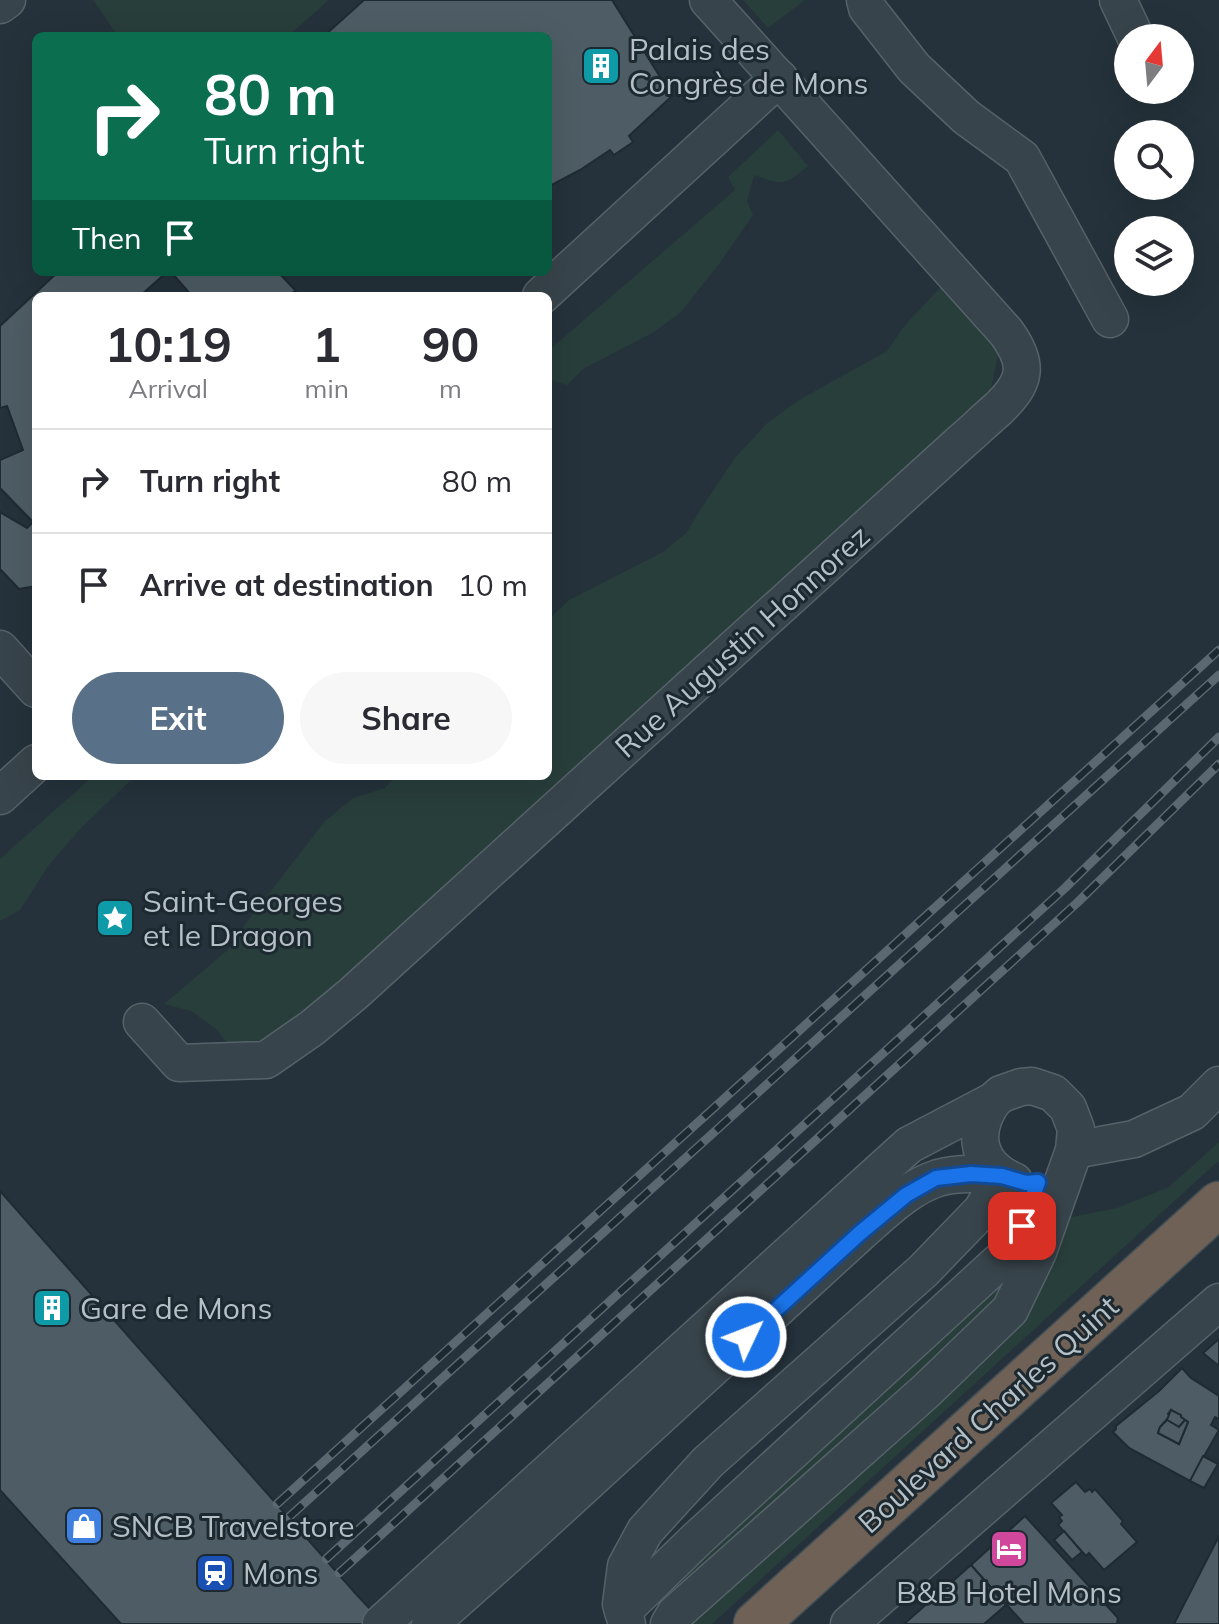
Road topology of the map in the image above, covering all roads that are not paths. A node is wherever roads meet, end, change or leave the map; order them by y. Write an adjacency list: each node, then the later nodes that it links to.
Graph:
1 (7, 0): 5 (street)
2 (708, 0): 7 (street, Rue Augustin Honnorez)
3 (865, 0): 9 (street)
4 (1118, 0): 6 (street)
5 (0, 5)
6 (1129, 24)
7 (779, 78): 8 (street); 14 (street, Rue Augustin Honnorez)
8 (545, 292)
9 (1110, 319)
10 (0, 649): 11 (street)
11 (32, 685)
12 (32, 767): 13 (street)
13 (0, 796)
14 (142, 1022)
15 (1219, 1085): 17 (street)
16 (993, 1101): 17 (street); 18 (street); 23 (street)
17 (1074, 1150): 19 (street); 25 (street)
18 (1002, 1176): 19 (street); 22 (street); 24 (street)
19 (1038, 1182): 22 (street)
20 (1219, 1204): 26 (highway, Boulevard Charles Quint)
21 (1219, 1302): 27 (street)
22 (625, 1617)
23 (381, 1624)
24 (430, 1624)
25 (669, 1624)
26 (756, 1624)
27 (849, 1624)

